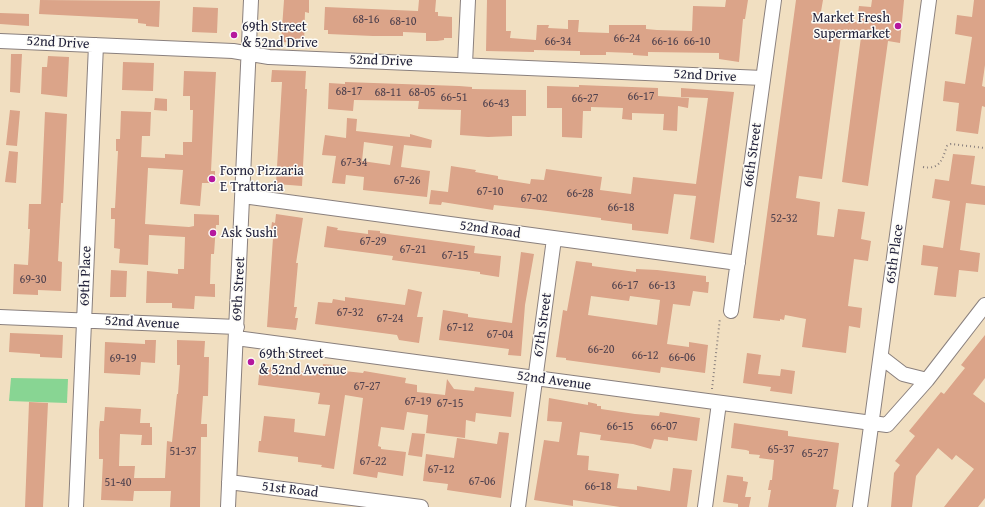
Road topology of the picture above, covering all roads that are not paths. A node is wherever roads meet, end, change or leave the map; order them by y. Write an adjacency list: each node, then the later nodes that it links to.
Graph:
1 (251, 0): 7 (street, 69th Street)
2 (468, 0): 8 (street)
3 (774, 0): 9 (street, 66th Street)
4 (929, 0): 18 (street, 65th Place)
5 (0, 41): 6 (street, 52nd Drive)
6 (96, 45): 7 (street, 52nd Drive); 16 (street, 69th Place)
7 (248, 54): 8 (street, 52nd Drive); 10 (street, 69th Street)
8 (465, 64): 9 (street, 52nd Drive)
9 (763, 78): 12 (street, 66th Street)
10 (243, 196): 11 (street, 52nd Road); 17 (street, 69th Street)
11 (554, 239): 12 (street, 52nd Road); 19 (street, 67th Street)
12 (738, 263): 14 (street, 66th Street)
13 (985, 305): 20 (street)
14 (726, 311)
15 (0, 317): 16 (street, 52nd Avenue)
16 (84, 320): 17 (street, 52nd Avenue); 24 (street, 69th Place)
17 (236, 333): 19 (street, 52nd Avenue); 23 (street, 69th Street)
18 (881, 357): 20 (street); 22 (street, 65th Place)
19 (536, 379): 21 (street, 52nd Avenue); 27 (street, 67th Street)
20 (927, 380): 22 (street, 52nd Avenue)
21 (719, 403): 22 (street, 52nd Avenue); 28 (street)
22 (871, 424): 29 (street, 65th Place)
23 (229, 482): 25 (street, 69th Street); 26 (street, 51st Road)
24 (76, 507)
25 (228, 507)
26 (421, 507)
27 (518, 507)
28 (705, 507)
29 (860, 507)

